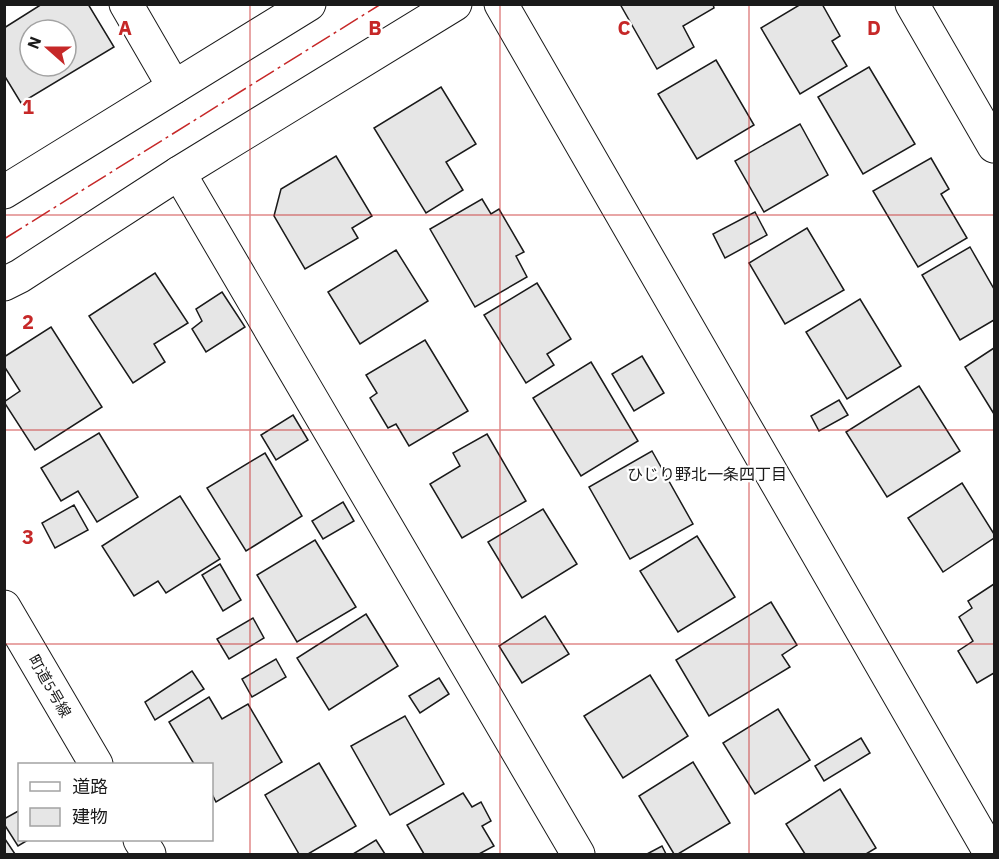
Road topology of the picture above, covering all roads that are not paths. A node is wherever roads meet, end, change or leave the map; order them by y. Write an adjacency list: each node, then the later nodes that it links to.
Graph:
1 (126, 4): 6 (street)
2 (309, 4): 6 (street)
3 (455, 4): 8 (street)
4 (501, 4): 16 (street)
5 (912, 4): 7 (street)
6 (174, 87): 9 (street)
7 (994, 146)
8 (179, 173): 10 (street); 15 (street)
9 (4, 192)
10 (4, 284)
11 (4, 607): 12 (street, 町道5号線)
12 (95, 763)
13 (141, 841): 14 (street)
14 (149, 855)
15 (578, 855)
16 (991, 855)

